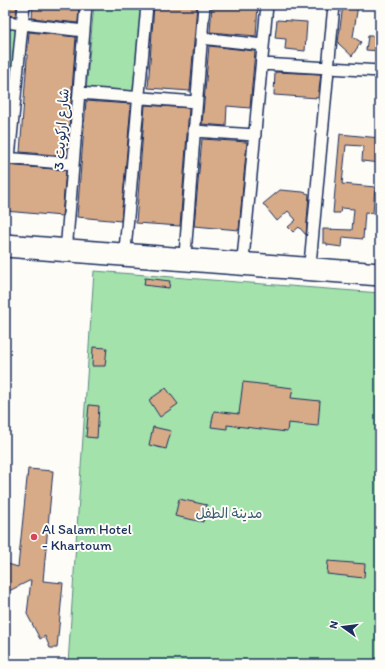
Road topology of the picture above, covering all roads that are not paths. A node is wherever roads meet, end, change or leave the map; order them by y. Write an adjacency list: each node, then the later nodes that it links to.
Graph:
1 (24, 5): 8 (street)
2 (86, 5): 9 (street, شارع اركويت 3)
3 (147, 5): 16 (street)
4 (204, 5): 10 (street)
5 (266, 5): 11 (street)
6 (334, 5): 13 (street)
7 (5, 22): 8 (street)
8 (22, 24): 9 (street); 20 (street)
9 (84, 31): 15 (street, شارع اركويت 3)
10 (201, 38): 11 (street); 17 (street)
11 (263, 45): 12 (street)
12 (262, 64): 13 (street); 19 (street)
13 (327, 68): 14 (street); 28 (street)
14 (380, 71)
15 (79, 93): 16 (street); 21 (street, شارع اركويت 3)
16 (139, 98): 17 (street); 25 (street)
17 (196, 102): 18 (street)
18 (194, 131): 19 (street); 26 (street)
19 (255, 135): 27 (street)
20 (7, 158): 21 (street)
21 (73, 164): 24 (street, شارع اركويت 3)
22 (5, 240): 24 (street)
23 (5, 250): 24 (street)
24 (66, 250): 25 (street); 30 (street)
25 (125, 250): 26 (street)
26 (185, 255): 27 (street)
27 (243, 259): 28 (street)
28 (310, 264): 29 (street)
29 (380, 269)
30 (380, 280)

